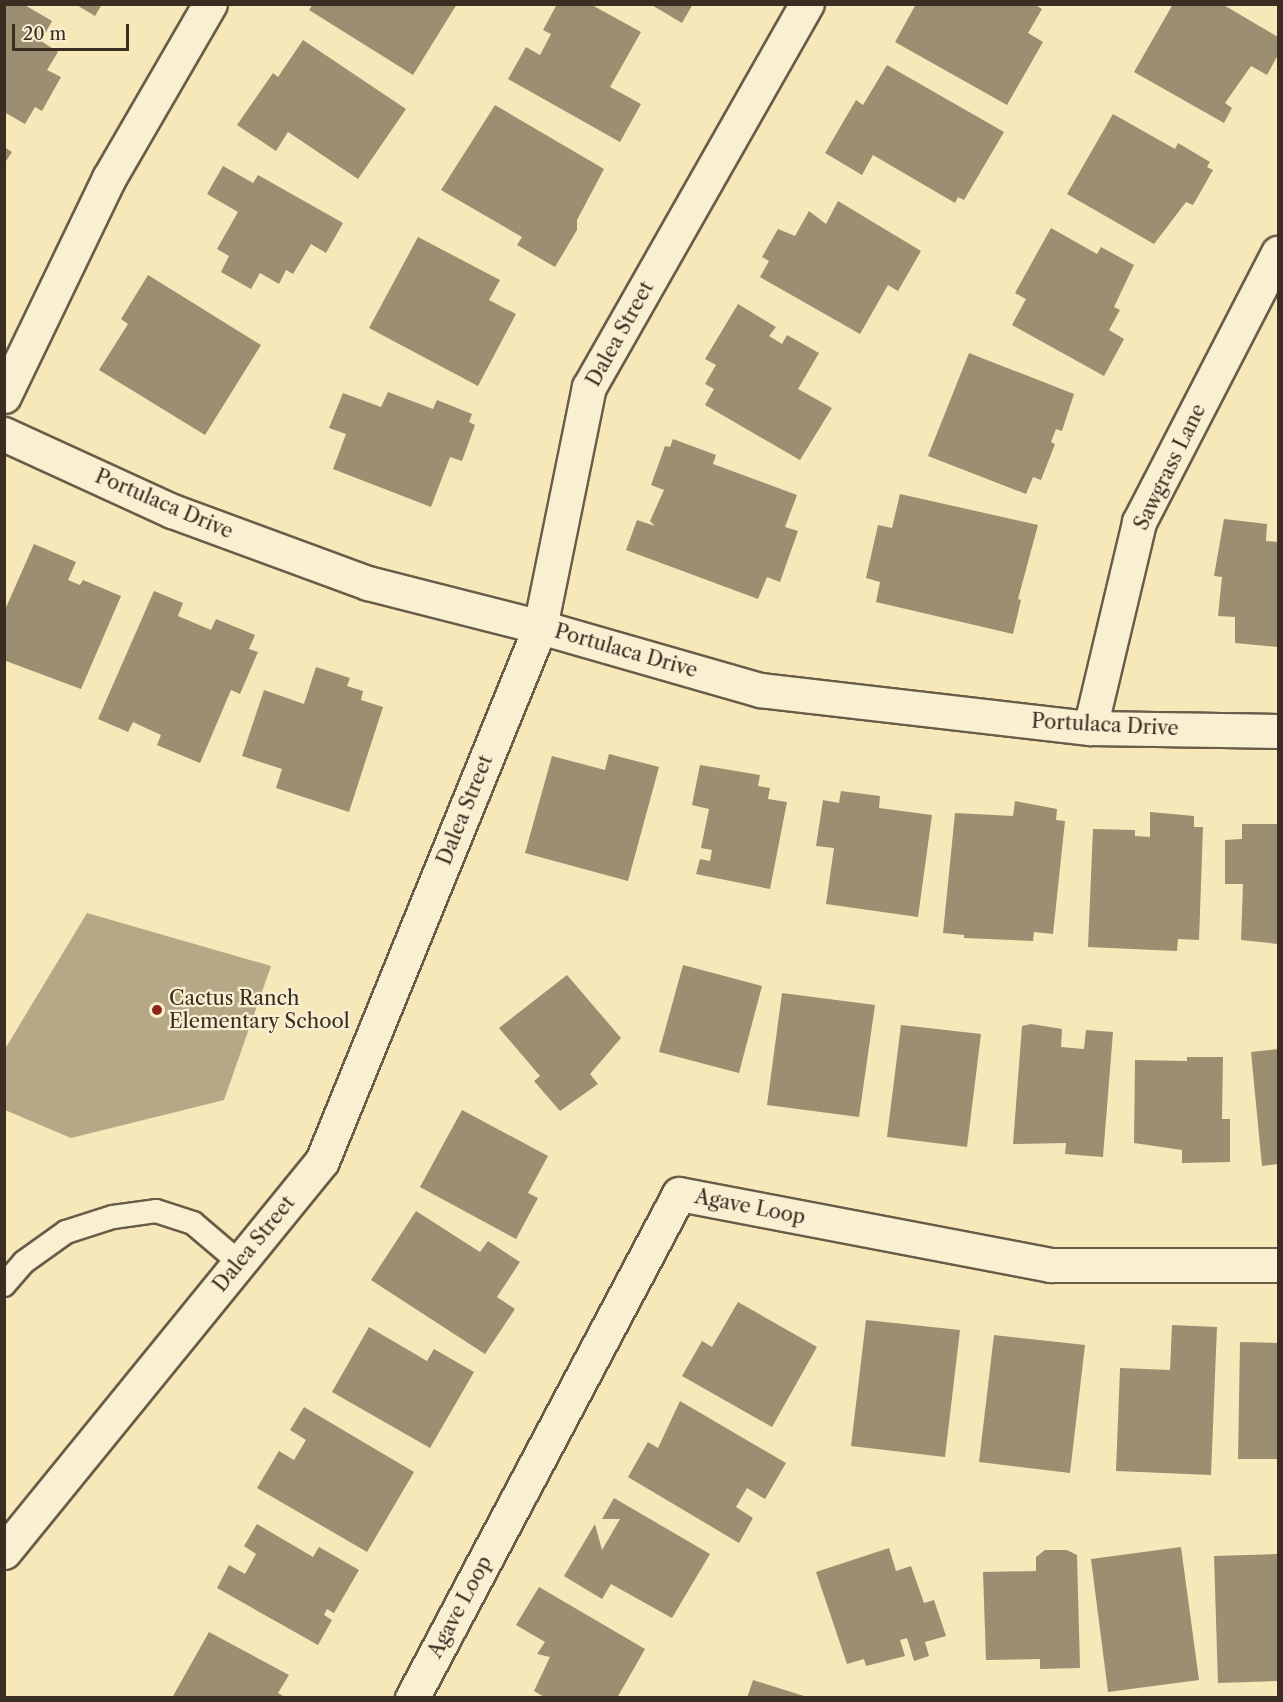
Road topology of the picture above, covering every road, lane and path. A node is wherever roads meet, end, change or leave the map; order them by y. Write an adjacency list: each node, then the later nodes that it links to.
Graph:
1 (210, 4): 4 (street)
2 (807, 4): 6 (street, Dalea Street)
3 (1278, 253): 7 (street, Sawgrass Lane)
4 (4, 396)
5 (4, 434): 6 (street, Portulaca Drive)
6 (540, 627): 7 (street, Portulaca Drive); 9 (street, Dalea Street)
7 (1090, 728): 8 (street, Portulaca Drive)
8 (1278, 731)
9 (239, 1262): 11 (lane); 12 (street, Dalea Street)
10 (1278, 1265): 13 (street, Agave Loop)
11 (4, 1285)
12 (4, 1552)
13 (412, 1698)

